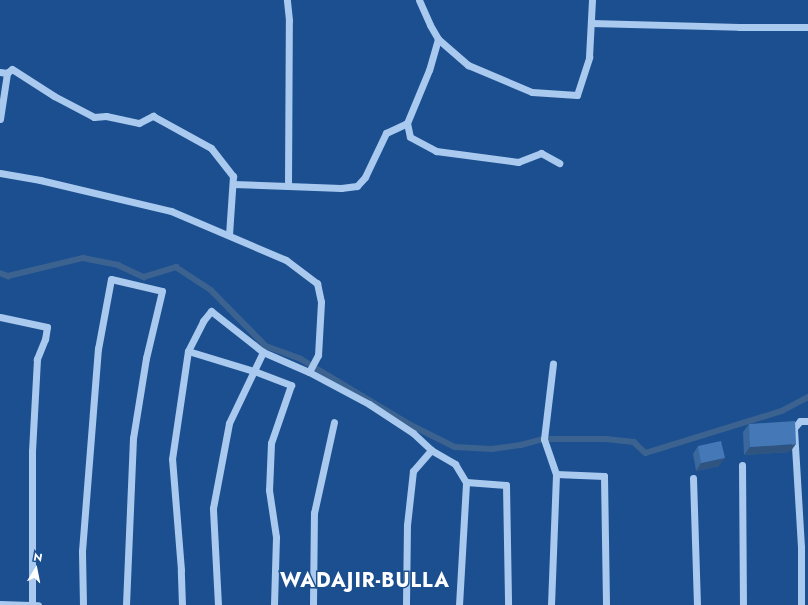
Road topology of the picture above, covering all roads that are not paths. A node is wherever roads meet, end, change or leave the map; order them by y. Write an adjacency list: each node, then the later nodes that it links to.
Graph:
1 (286, 0): 13 (street)
2 (419, 0): 6 (street)
3 (592, 0): 4 (street)
4 (592, 23): 5 (street); 6 (street)
5 (808, 27)
6 (438, 39): 9 (street)
7 (3, 72): 8 (street); 12 (street)
8 (0, 119)
9 (407, 123): 10 (street); 13 (street)
10 (559, 163)
11 (0, 173): 14 (street)
12 (233, 184): 13 (street); 14 (street)
13 (288, 186)
14 (229, 234): 20 (street)
15 (0, 317): 29 (street)
16 (188, 351): 17 (street); 19 (street); 33 (street)
17 (263, 352): 19 (street); 20 (street)
18 (553, 364): 25 (street)
19 (254, 371): 34 (street); 35 (street)
20 (309, 372): 23 (street)
21 (808, 421): 44 (street)
22 (334, 422): 36 (street)
23 (431, 450): 27 (street); 37 (street)
24 (742, 464): 43 (street)
25 (556, 474): 40 (street); 41 (street)
26 (693, 478): 42 (street)
27 (466, 482): 38 (street); 39 (street)
28 (0, 604): 29 (street)
29 (32, 605): 30 (street)
30 (38, 605)
31 (82, 605): 32 (street)
32 (126, 605)
33 (182, 605)
34 (218, 605)
35 (274, 605)
36 (313, 605)
37 (406, 605)
38 (459, 605)
39 (508, 605)
40 (551, 605)
41 (606, 605)
42 (697, 605)
43 (743, 605)
44 (801, 605)

